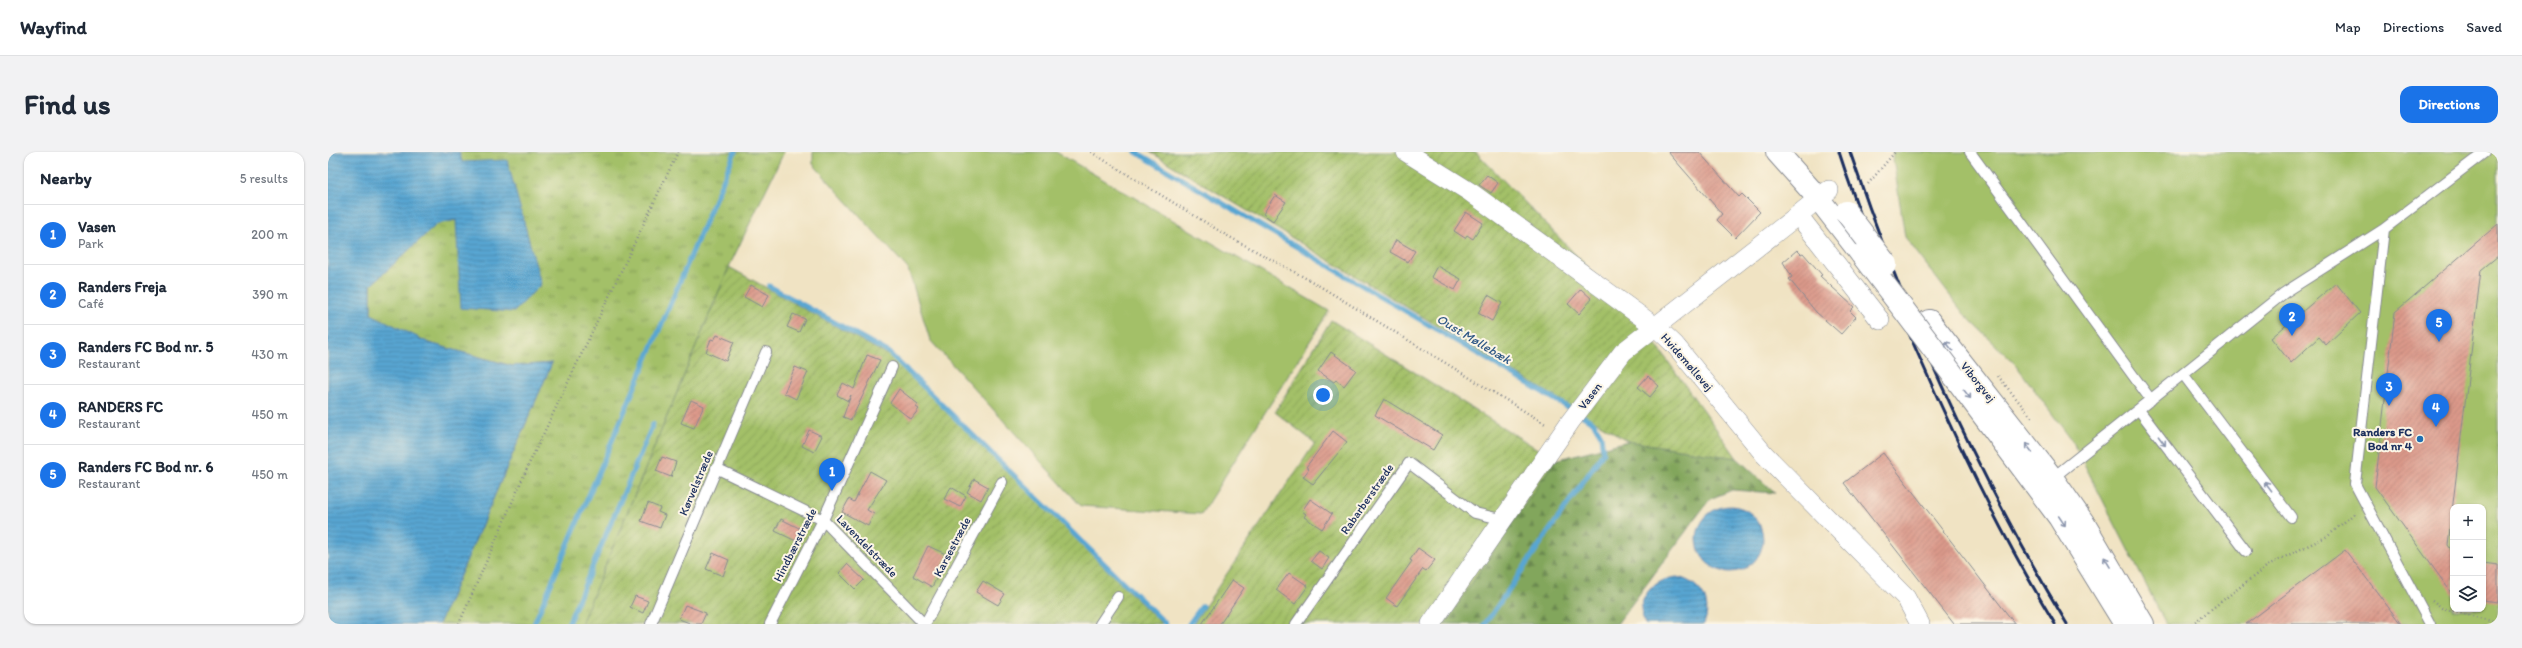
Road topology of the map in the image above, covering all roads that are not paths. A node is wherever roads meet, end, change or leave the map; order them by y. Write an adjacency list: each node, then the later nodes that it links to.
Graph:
1 (1406, 152): 10 (street, Hvidemøllevej)
2 (1777, 152): 6 (street, Viborgvej)
3 (1796, 152): 6 (street, Viborgvej)
4 (1970, 152): 14 (lane)
5 (2485, 152): 8 (lane)
6 (1823, 194): 7 (street, Vasen); 18 (street, Viborgvej, one-way to 18, bridge); 18 (street, Viborgvej, one-way to 6, bridge)
7 (1798, 214): 9 (street); 10 (street, Vasen)
8 (2384, 229): 13 (lane); 33 (lane)
9 (1880, 320)
10 (1657, 328): 21 (street, Vasen); 30 (street, Hvidemøllevej)
11 (766, 352): 16 (lane, Kørvelstræde)
12 (892, 367): 20 (lane, Hindbærstræde)
13 (2183, 374): 14 (lane); 19 (lane, one-way to 13)
14 (2150, 400): 15 (lane)
15 (2139, 410): 18 (lane); 22 (lane, one-way to 22)
16 (716, 468): 20 (lane, Lavendelstræde); 24 (lane, Kørvelstræde)
17 (1002, 482): 26 (lane, Karsestræde)
18 (2046, 484): 31 (street, Viborgvej, one-way to 31); 32 (street, Viborgvej, one-way to 18)
19 (2291, 517)
20 (823, 520): 25 (lane, Hindbærstræde); 26 (lane, Lavendelstræde)
21 (1504, 520): 28 (lane, Rabarberstræde); 29 (street, Vasen)
22 (2246, 551)
23 (1118, 597): 27 (lane)
24 (651, 624)
25 (770, 624)
26 (925, 624)
27 (1100, 624)
28 (1296, 624)
29 (1431, 624)
30 (1920, 624)
31 (2124, 624)
32 (2143, 624)
33 (2430, 624)

